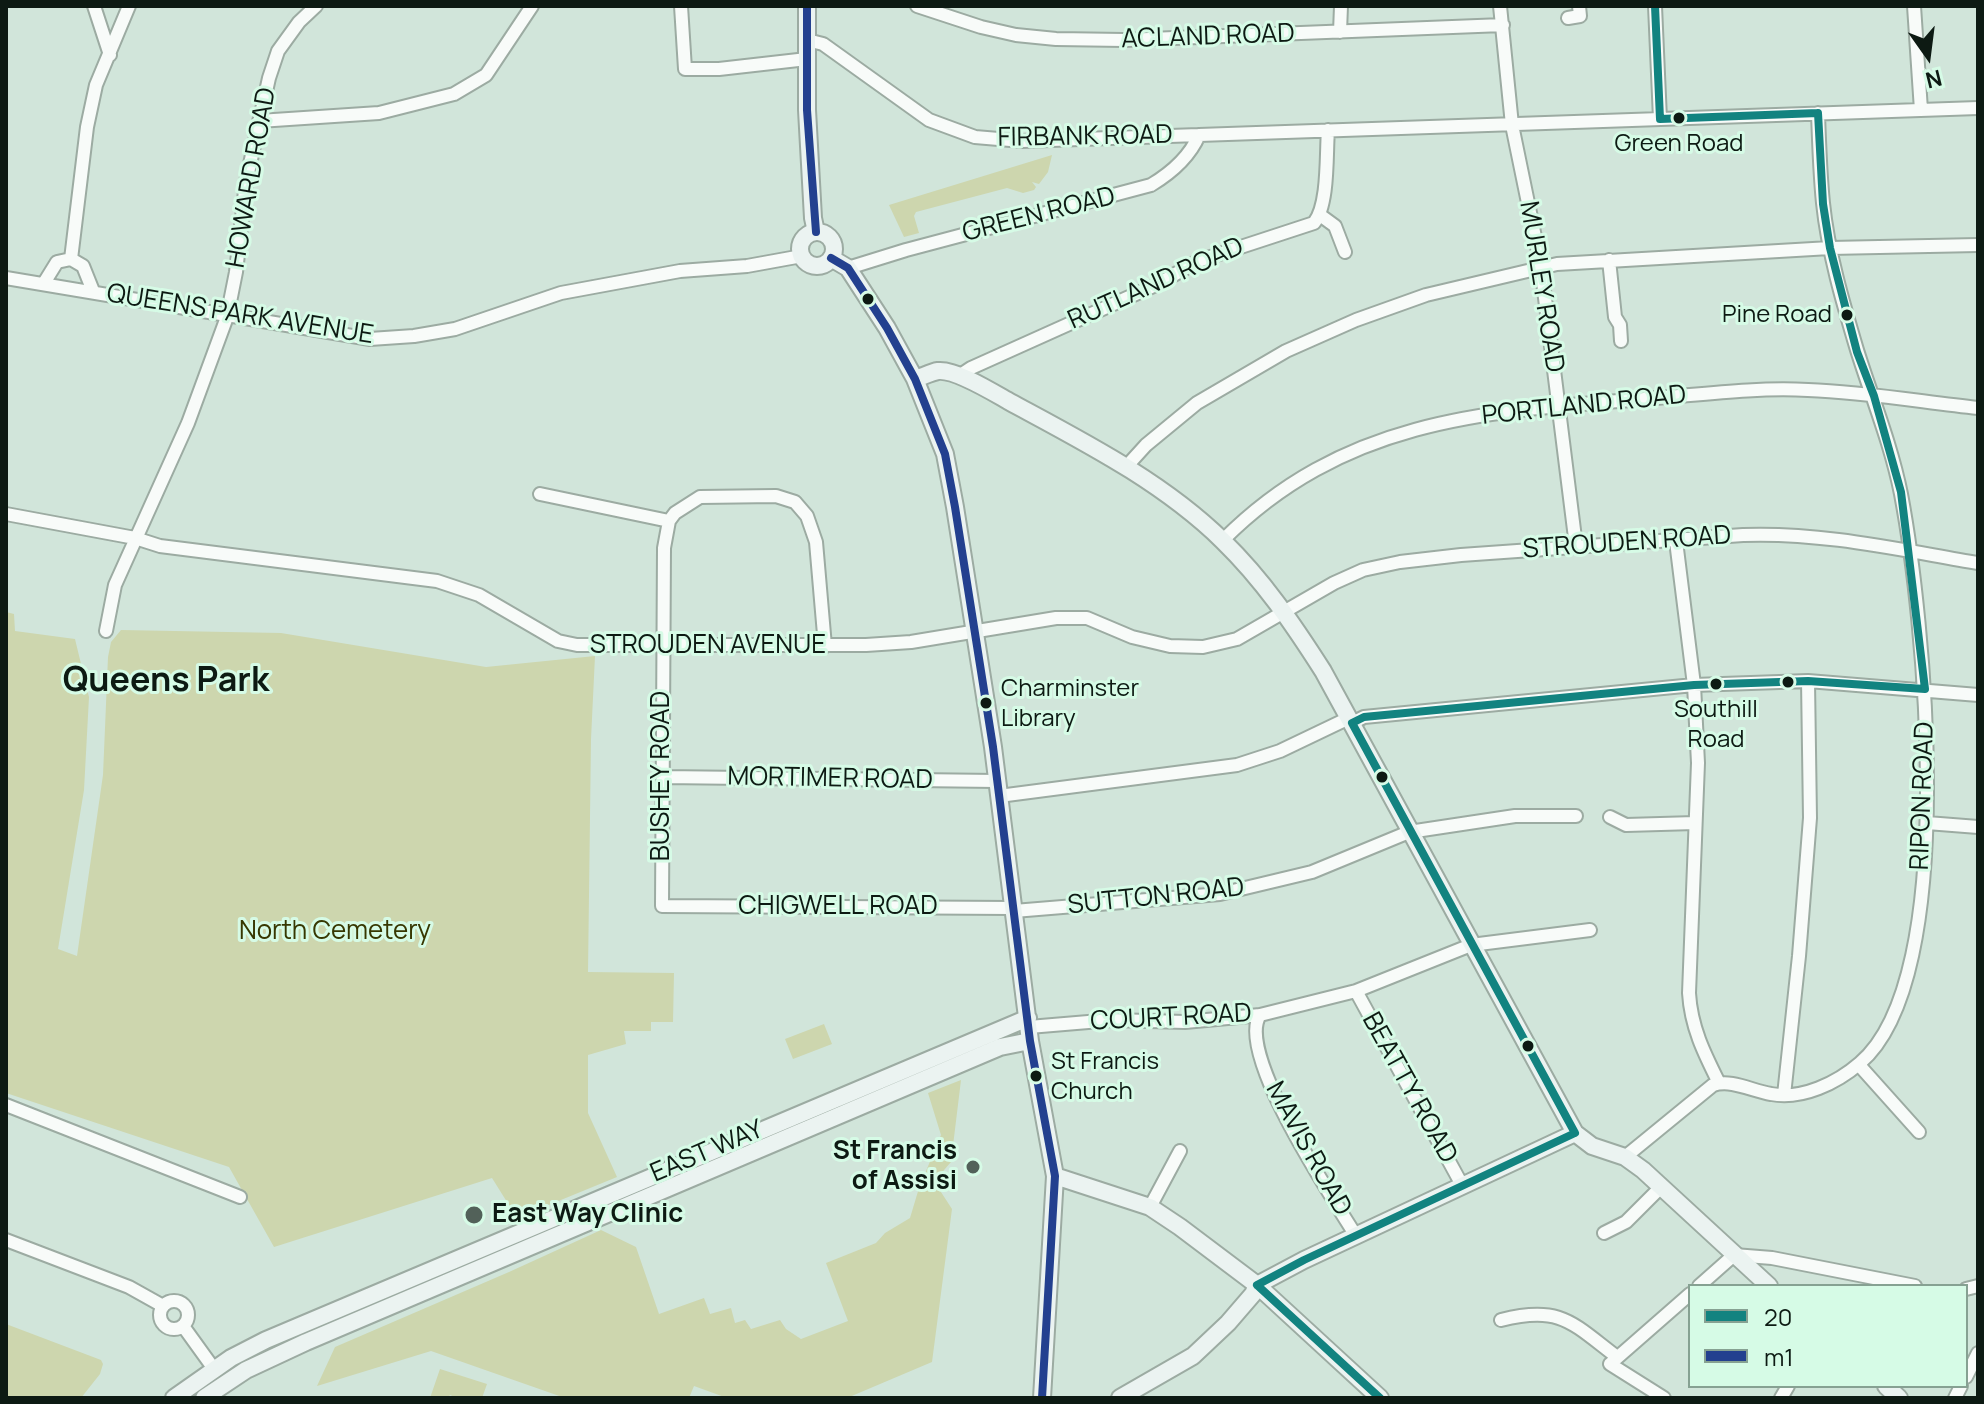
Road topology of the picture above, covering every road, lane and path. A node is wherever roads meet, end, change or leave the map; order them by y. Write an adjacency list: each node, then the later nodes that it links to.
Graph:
1 (94, 6): 17 (street)
2 (129, 6): 17 (street)
3 (316, 6): 23 (street, HOWARD ROAD)
4 (532, 6): 23 (street)
5 (681, 6): 18 (street)
6 (807, 6): 16 (street)
7 (917, 6): 15 (street, ACLAND ROAD)
8 (1341, 6): 15 (street)
9 (1500, 6): 14 (street, MURLEY ROAD)
10 (1579, 6): 13 (street)
11 (1655, 6): 22 (street)
12 (1914, 6): 20 (street)
13 (1568, 18)
14 (1503, 25): 15 (street, ACLAND ROAD); 24 (street, MURLEY ROAD)
15 (1340, 32)
16 (807, 40): 18 (street); 26 (street, FIRBANK ROAD)
17 (110, 55): 34 (street)
18 (807, 59): 28 (street)
19 (1978, 108): 20 (street)
20 (1921, 110): 21 (street)
21 (1818, 113): 22 (street); 30 (street, RIPON ROAD)
22 (1660, 119): 24 (street)
23 (259, 121): 41 (street, HOWARD ROAD)
24 (1512, 125): 25 (street); 36 (street, MURLEY ROAD)
25 (1328, 130): 26 (street); 27 (street)
26 (1199, 135): 37 (street, GREEN ROAD)
27 (1320, 215): 31 (street); 43 (street, RUTLAND ROAD)
28 (816, 232): 32 (street); 33 (street)
29 (1978, 245): 30 (street)
30 (1830, 248): 35 (street); 45 (street, RIPON ROAD)
31 (1345, 252)
32 (802, 256): 33 (street); 41 (street, QUEENS PARK AVENUE)
33 (831, 258): 37 (street)
34 (71, 259): 39 (street); 40 (street)
35 (1609, 260): 36 (street); 42 (street)
36 (1541, 266): 46 (street, MURLEY ROAD); 48 (street)
37 (848, 268): 44 (street)
38 (6, 278): 39 (street, QUEENS PARK AVENUE)
39 (44, 283): 40 (street, QUEENS PARK AVENUE)
40 (93, 291): 41 (street, QUEENS PARK AVENUE)
41 (227, 317): 52 (street, HOWARD ROAD)
42 (1621, 341)
43 (959, 376): 44 (street); 48 (street)
44 (915, 379): 60 (street)
45 (1874, 396): 46 (street, PORTLAND ROAD); 47 (street, PORTLAND ROAD); 56 (street, RIPON ROAD)
46 (1558, 405): 53 (street, PORTLAND ROAD); 55 (street, MURLEY ROAD)
47 (1978, 408)
48 (1126, 467): 53 (street)
49 (540, 494): 51 (street)
50 (6, 514): 52 (street, STROUDEN AVENUE)
51 (669, 521): 61 (street, BUSHEY ROAD); 62 (street)
52 (135, 538): 59 (street, HOWARD ROAD); 61 (street, STROUDEN AVENUE)
53 (1223, 540): 58 (street)
54 (1676, 541): 55 (street, STROUDEN ROAD); 56 (street, STROUDEN ROAD); 64 (street)
55 (1576, 546): 58 (street, STROUDEN ROAD)
56 (1909, 551): 57 (street, STROUDEN ROAD); 65 (street, RIPON ROAD)
57 (1978, 563)
58 (1284, 610): 60 (street, STROUDEN AVENUE); 67 (street)
59 (106, 631)
60 (973, 633): 62 (street, STROUDEN AVENUE); 69 (street)
61 (663, 646): 62 (street, STROUDEN AVENUE); 68 (street, BUSHEY ROAD)
62 (825, 646)
63 (1808, 681): 64 (street, MORTIMER ROAD); 65 (street, MORTIMER ROAD); 85 (street)
64 (1694, 685): 67 (street, MORTIMER ROAD); 72 (street)
65 (1925, 689): 66 (street, MORTIMER ROAD); 73 (street, RIPON ROAD)
66 (1978, 695)
67 (1350, 721): 69 (street, MORTIMER ROAD); 75 (street)
68 (663, 777): 69 (street, MORTIMER ROAD); 76 (street, BUSHEY ROAD)
69 (998, 789): 77 (street)
70 (1576, 816): 75 (street, SUTTON ROAD)
71 (1610, 817): 72 (street)
72 (1695, 823): 84 (street)
73 (1927, 823): 74 (street); 83 (street, RIPON ROAD)
74 (1978, 827)
75 (1409, 832): 77 (street, SUTTON ROAD); 79 (street)
76 (662, 906): 77 (street, CHIGWELL ROAD)
77 (1014, 909): 82 (street)
78 (1590, 930): 79 (street, COURT ROAD)
79 (1471, 945): 80 (street, COURT ROAD); 88 (street)
80 (1356, 991): 81 (street, COURT ROAD); 92 (street, BEATTY ROAD)
81 (1260, 1015): 82 (street, COURT ROAD); 97 (street, MAVIS ROAD)
82 (1029, 1029): 91 (street); 110 (street, EAST WAY); 113 (street, EAST WAY)
83 (1859, 1065): 85 (street, RIPON ROAD); 87 (street)
84 (1719, 1083): 85 (street, RIPON ROAD); 90 (street)
85 (1784, 1095)
86 (6, 1105): 94 (street)
87 (1919, 1132)
88 (1575, 1133): 90 (street); 92 (street)
89 (1180, 1151): 95 (street)
90 (1625, 1157): 93 (street)
91 (1055, 1176): 95 (street); 114 (street)
92 (1462, 1185): 97 (street)
93 (1661, 1187): 96 (street); 99 (street)
94 (240, 1197)
95 (1150, 1207): 103 (street)
96 (1614, 1233)
97 (1356, 1236): 103 (street)
98 (6, 1240): 105 (street)
99 (1734, 1255): 100 (street); 101 (street); 102 (street)
100 (1701, 1284)
101 (1767, 1284)
102 (1905, 1284)
103 (1257, 1285): 115 (street); 116 (street)
104 (1688, 1296): 109 (street)
105 (163, 1306): 107 (street); 107 (street)
106 (1501, 1320): 109 (street)
107 (183, 1326): 110 (street)
108 (1978, 1353): 111 (street)
109 (1617, 1357): 117 (street)
110 (214, 1369): 112 (street, EAST WAY)
111 (1968, 1373)
112 (174, 1398)
113 (204, 1398)
114 (1042, 1398)
115 (1120, 1398)
116 (1380, 1398)
117 (1664, 1398)

